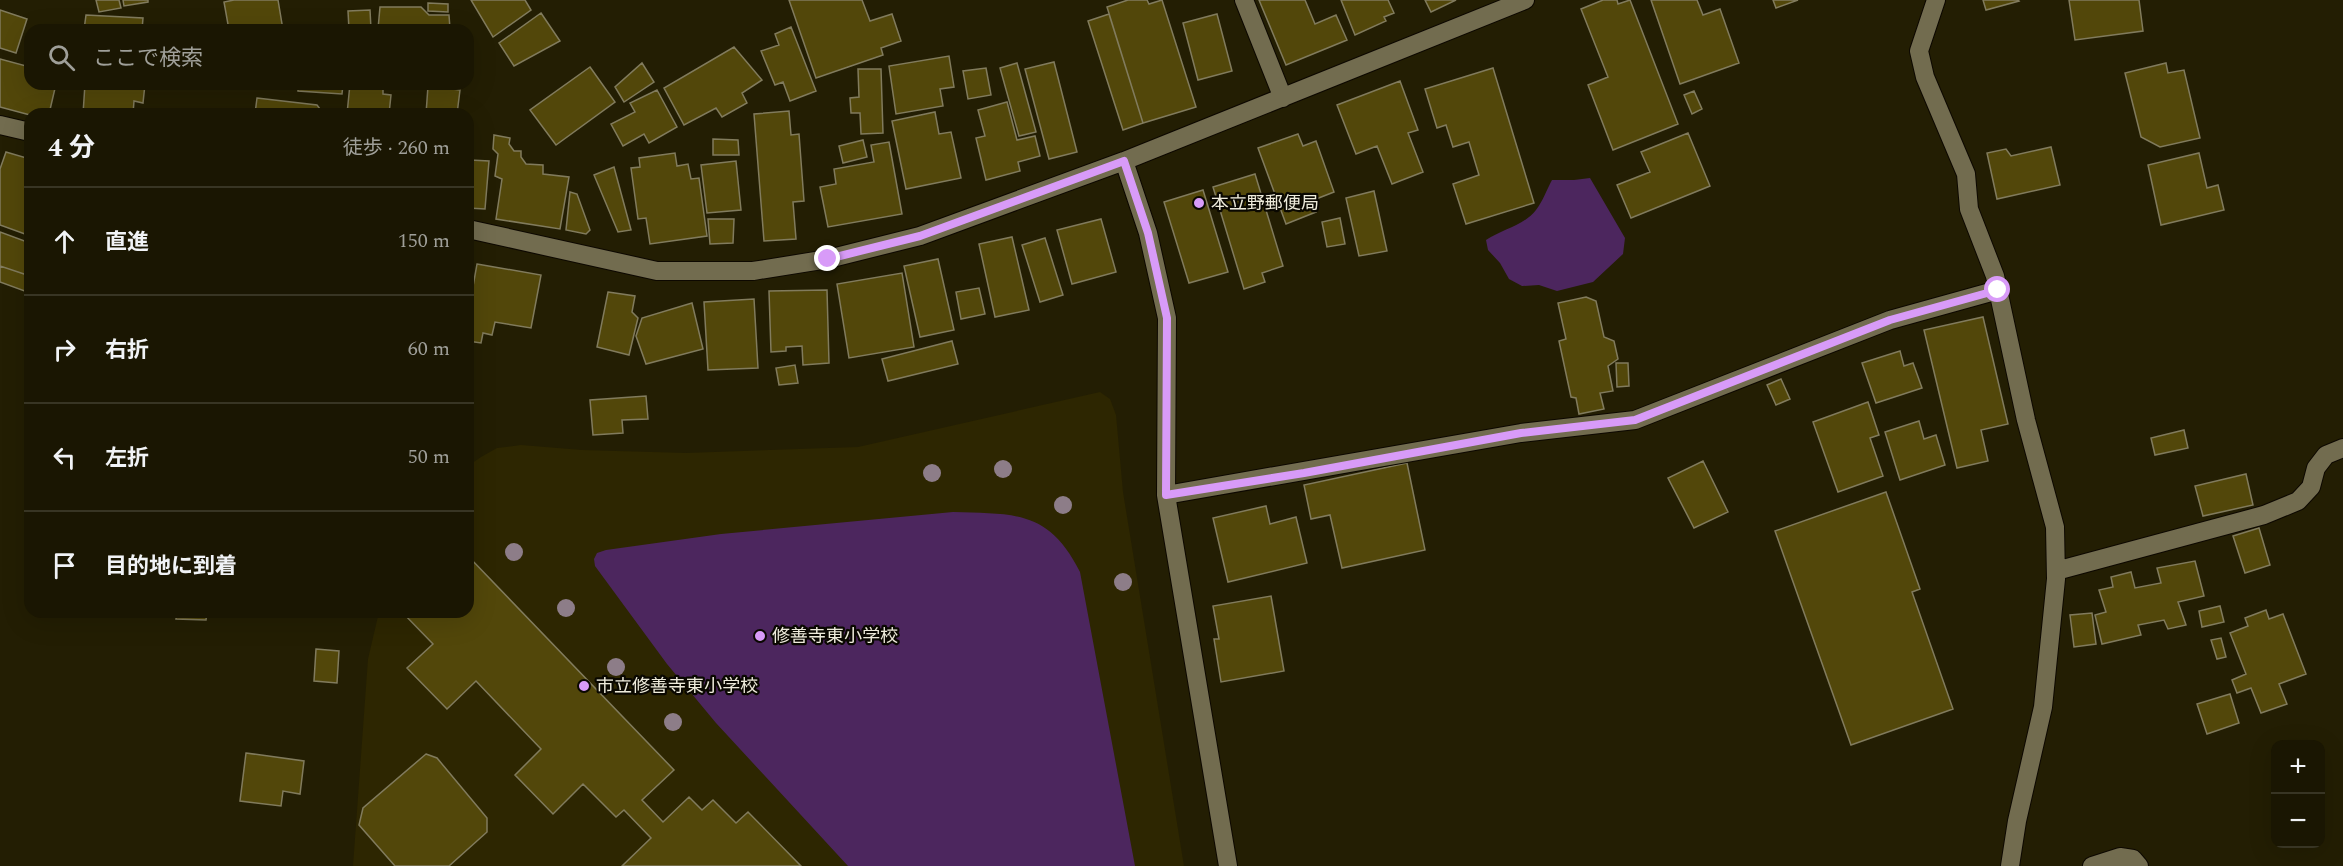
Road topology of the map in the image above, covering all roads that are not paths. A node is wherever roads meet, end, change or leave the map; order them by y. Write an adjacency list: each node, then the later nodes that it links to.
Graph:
1 (1244, 0): 4 (street)
2 (1526, 0): 4 (street)
3 (1936, 0): 9 (street)
4 (1282, 98): 7 (street)
5 (0, 125): 6 (street)
6 (24, 131)
7 (1124, 161): 8 (street); 11 (street)
8 (474, 230)
9 (1998, 290): 11 (street); 12 (street)
10 (2343, 448): 12 (street)
11 (1166, 495): 13 (street)
12 (2056, 571): 14 (street)
13 (1228, 866)
14 (2010, 866)
15 (2092, 866): 16 (street)
16 (2139, 866)

